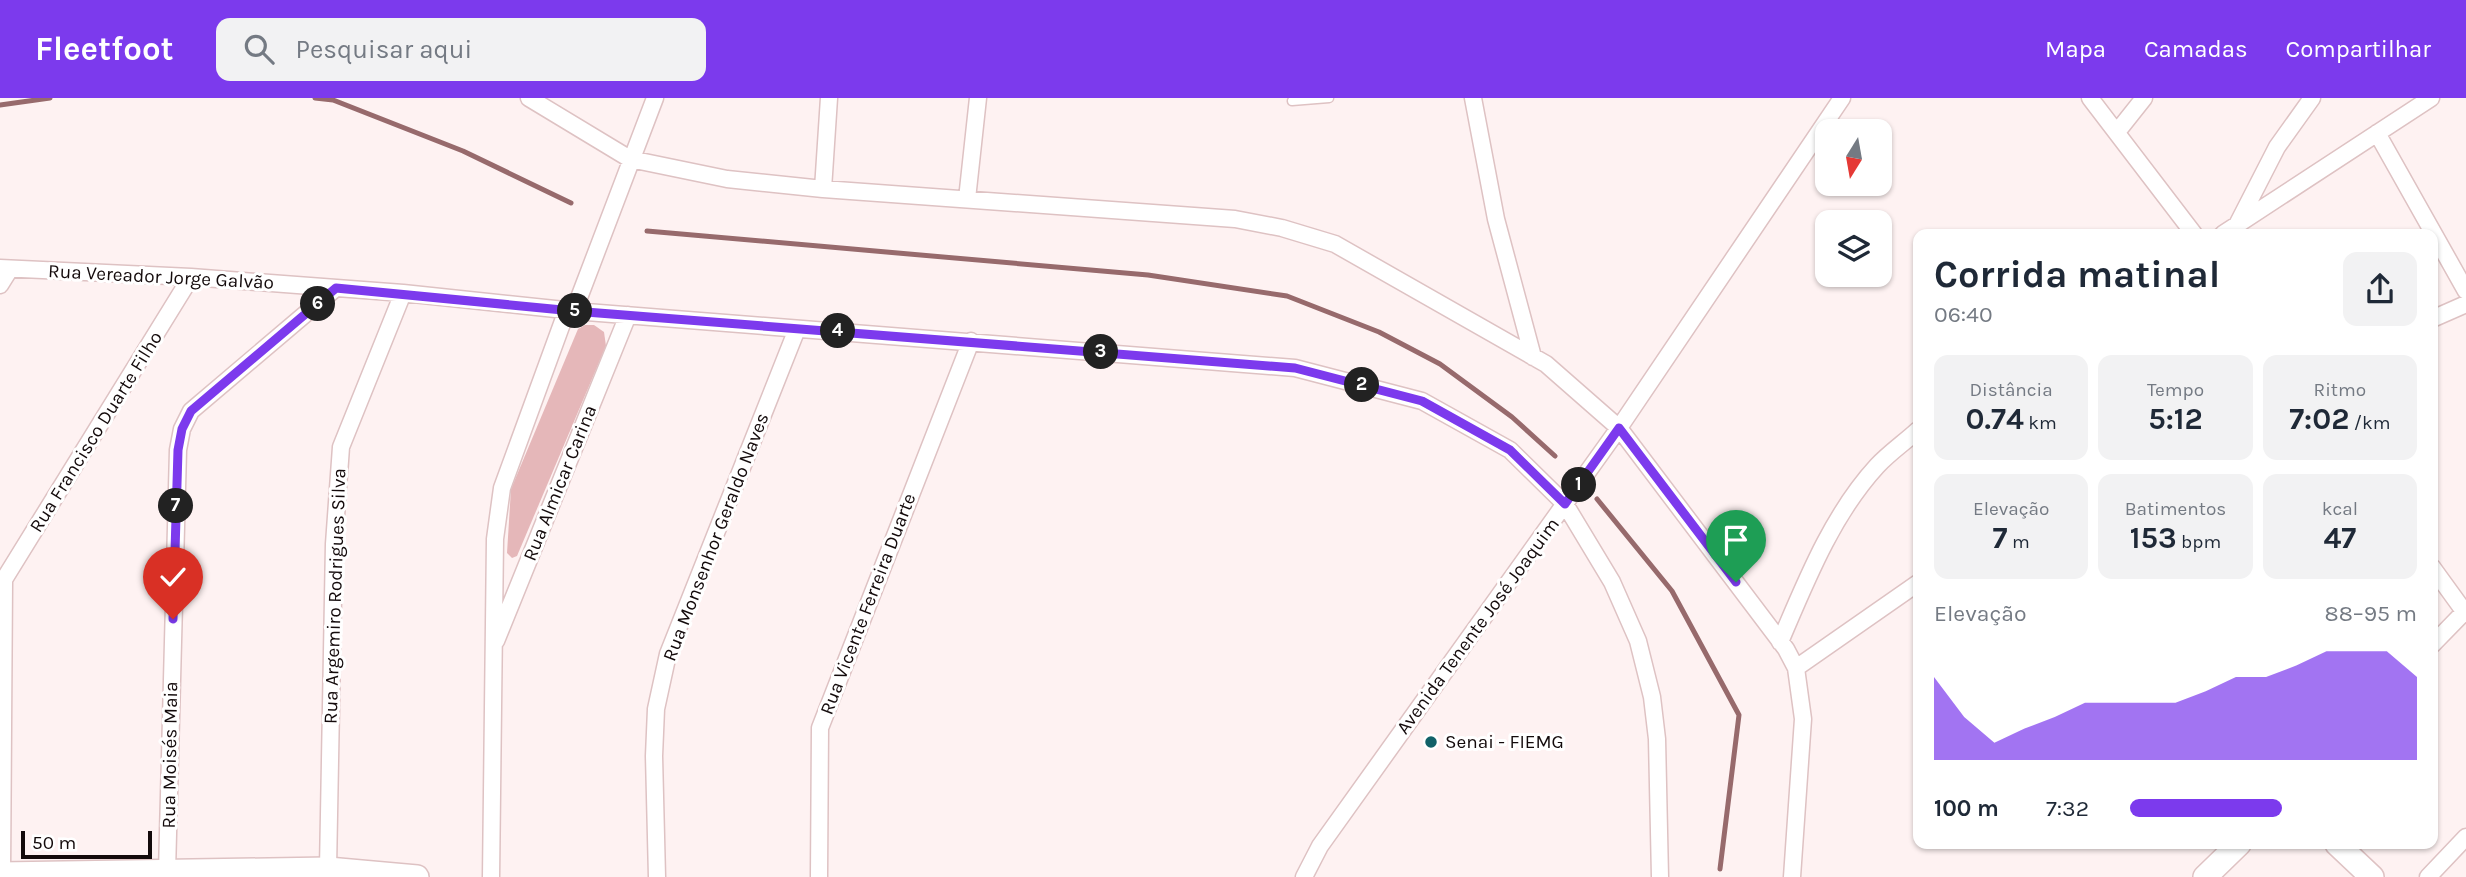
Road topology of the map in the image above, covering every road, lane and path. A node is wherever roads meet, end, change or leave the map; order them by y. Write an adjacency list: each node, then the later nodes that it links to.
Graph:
1 (529, 98): 15 (street)
2 (655, 98): 15 (street, Rua Almicar Carina)
3 (828, 98): 16 (street)
4 (978, 98): 17 (street)
5 (1329, 98): 12 (lane)
6 (1473, 98): 35 (street)
7 (1842, 98): 36 (street, Avenida Tenente José Joaquim)
8 (2090, 98): 13 (street)
9 (2144, 98): 13 (street)
10 (2312, 98): 19 (street)
11 (2431, 98): 14 (street)
12 (1292, 102)
13 (2117, 132): 18 (street)
14 (2377, 133): 20 (street); 21 (street)
15 (630, 159): 16 (street); 30 (street, Rua Almicar Carina)
16 (823, 189): 17 (street)
17 (967, 199): 35 (street)
18 (2190, 229)
19 (2231, 229)
20 (2232, 229)
21 (2431, 229)
22 (2438, 241): 27 (street)
23 (5, 268): 24 (street, Rua Vereador Jorge Galvão); 25 (street)
24 (191, 277): 26 (street, Rua Vereador Jorge Galvão); 40 (street, Rua Francisco Duarte Filho)
25 (0, 285)
26 (336, 288): 28 (street, Rua Vereador Jorge Galvão); 51 (street, Rua Moisés Maia)
27 (2466, 290)
28 (402, 293): 30 (street, Rua Vereador Jorge Galvão); 50 (street, Rua Argemiro Rodrigues Silva)
29 (2466, 304): 32 (street)
30 (570, 311): 31 (street, Rua Vereador Jorge Galvão); 45 (street, Rua Almicar Carina)
31 (628, 315): 33 (street, Rua Vereador Jorge Galvão); 45 (street, Rua Almicar Carina)
32 (2438, 316)
33 (797, 328): 34 (street, Rua Vereador Jorge Galvão); 55 (street, Rua Monsenhor Geraldo Naves)
34 (971, 341): 38 (street, Rua Vereador Jorge Galvão); 56 (street, Rua Vicente Ferreira Duarte)
35 (1533, 357): 36 (street)
36 (1619, 428): 38 (street, Avenida Tenente José Joaquim); 44 (street)
37 (1913, 434): 44 (street)
38 (1565, 504): 57 (street, Avenida Tenente José Joaquim); 58 (street, Rua Vereador Jorge Galvão)
39 (2438, 575): 42 (street)
40 (2, 584): 52 (street)
41 (1913, 586): 46 (street)
42 (2465, 612): 43 (street)
43 (2438, 639)
44 (1780, 642): 46 (street)
45 (492, 650): 54 (street, Rua Almicar Carina)
46 (1796, 668): 59 (street)
47 (2466, 837): 62 (street)
48 (2234, 849): 60 (main road)
49 (2342, 849): 61 (main road)
50 (328, 869): 51 (main road); 53 (main road)
51 (167, 872): 52 (main road)
52 (1, 874)
53 (417, 877)
54 (491, 877)
55 (657, 877)
56 (819, 877)
57 (1304, 877)
58 (1660, 877)
59 (1792, 877)
60 (2205, 877)
61 (2372, 877)
62 (2428, 877)

